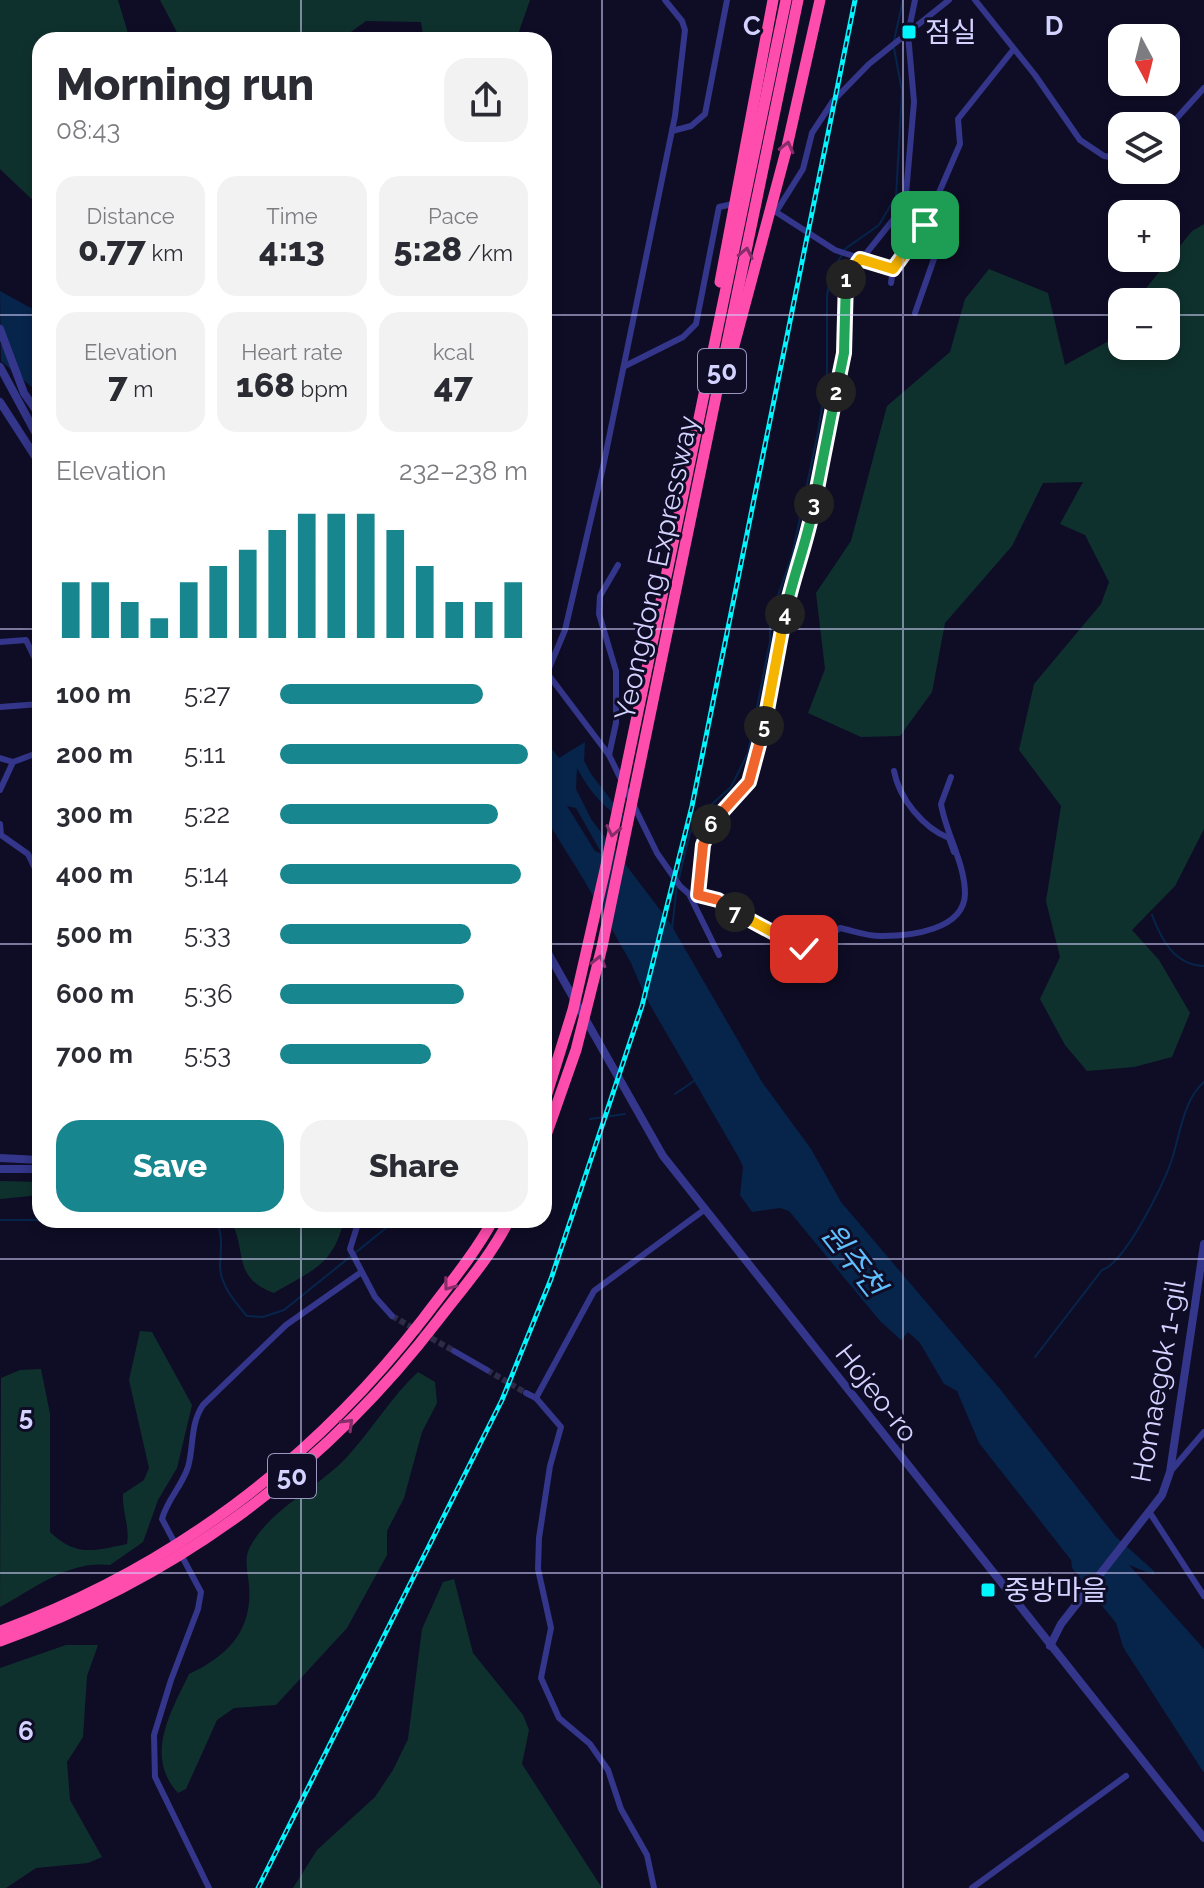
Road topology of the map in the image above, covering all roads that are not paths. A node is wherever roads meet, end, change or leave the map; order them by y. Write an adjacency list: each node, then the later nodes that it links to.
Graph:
1 (665, 0): 14 (street)
2 (727, 0): 14 (street)
3 (773, 0): 29 (highway)
4 (786, 0): 29 (highway, Yeongdong Expressway / 50)
5 (798, 0): 26 (highway, Yeongdong Expressway / 50, one-way to 5)
6 (820, 0): 26 (highway, one-way to 6)
7 (915, 0): 10 (street)
8 (949, 0): 10 (street)
9 (975, 0): 11 (street)
10 (908, 34): 18 (street); 18 (street)
11 (1013, 50): 15 (street); 17 (street)
12 (1204, 88): 13 (street)
13 (1180, 115)
14 (672, 131): 23 (street)
15 (1108, 157)
16 (733, 204): 23 (street)
17 (925, 225): 19 (street); 21 (street)
18 (856, 257): 19 (street); 50 (street)
19 (893, 269): 20 (street)
20 (891, 283)
21 (915, 313)
22 (0, 329): 27 (street)
23 (625, 366): 34 (street)
24 (0, 367): 28 (street)
25 (0, 402): 30 (street)
26 (716, 403): 54 (highway, Yeongdong Expressway / 50, one-way to 26)
27 (32, 404)
28 (32, 426)
29 (695, 431): 53 (highway, Yeongdong Expressway / 50, one-way to 53)
30 (32, 452)
31 (618, 565): 39 (street)
32 (0, 642): 33 (street)
33 (32, 652)
34 (552, 659)
35 (552, 683): 39 (street)
36 (32, 705): 37 (street)
37 (0, 707)
38 (32, 755): 41 (street)
39 (609, 755): 49 (street)
40 (0, 758): 41 (street)
41 (13, 762): 44 (street)
42 (894, 771): 47 (street)
43 (951, 777): 47 (street)
44 (0, 790)
45 (0, 824): 46 (street)
46 (0, 835): 48 (street)
47 (955, 855): 50 (street)
48 (32, 862)
49 (689, 894): 50 (street); 51 (street)
50 (698, 895)
51 (719, 955)
52 (552, 958): 59 (street, Hojeo-ro)
53 (552, 1082)
54 (552, 1120)
55 (0, 1158): 56 (street)
56 (32, 1160)
57 (0, 1169): 58 (street)
58 (32, 1169)
59 (704, 1210): 69 (street); 76 (street, Hojeo-ro)
60 (357, 1228): 64 (street)
61 (488, 1228): 74 (highway, 50, one-way to 74)
62 (503, 1228): 75 (highway, 50, one-way to 62)
63 (1204, 1244): 71 (street, Homaegok 1-gil)
64 (358, 1269): 65 (street); 79 (street)
65 (392, 1316)
66 (454, 1351): 67 (street)
67 (487, 1370)
68 (526, 1393): 69 (street)
69 (536, 1398): 80 (street)
70 (1204, 1432): 71 (street)
71 (1170, 1472): 72 (street, Homaegok 1-gil)
72 (1150, 1513): 73 (street); 76 (street, Homaegok 1-gil)
73 (1204, 1596)
74 (0, 1631)
75 (0, 1641)
76 (1050, 1646): 78 (street, Hojeo-ro)
77 (1126, 1776): 81 (street)
78 (1204, 1838)
79 (209, 1888)
80 (654, 1888)
81 (972, 1888)

